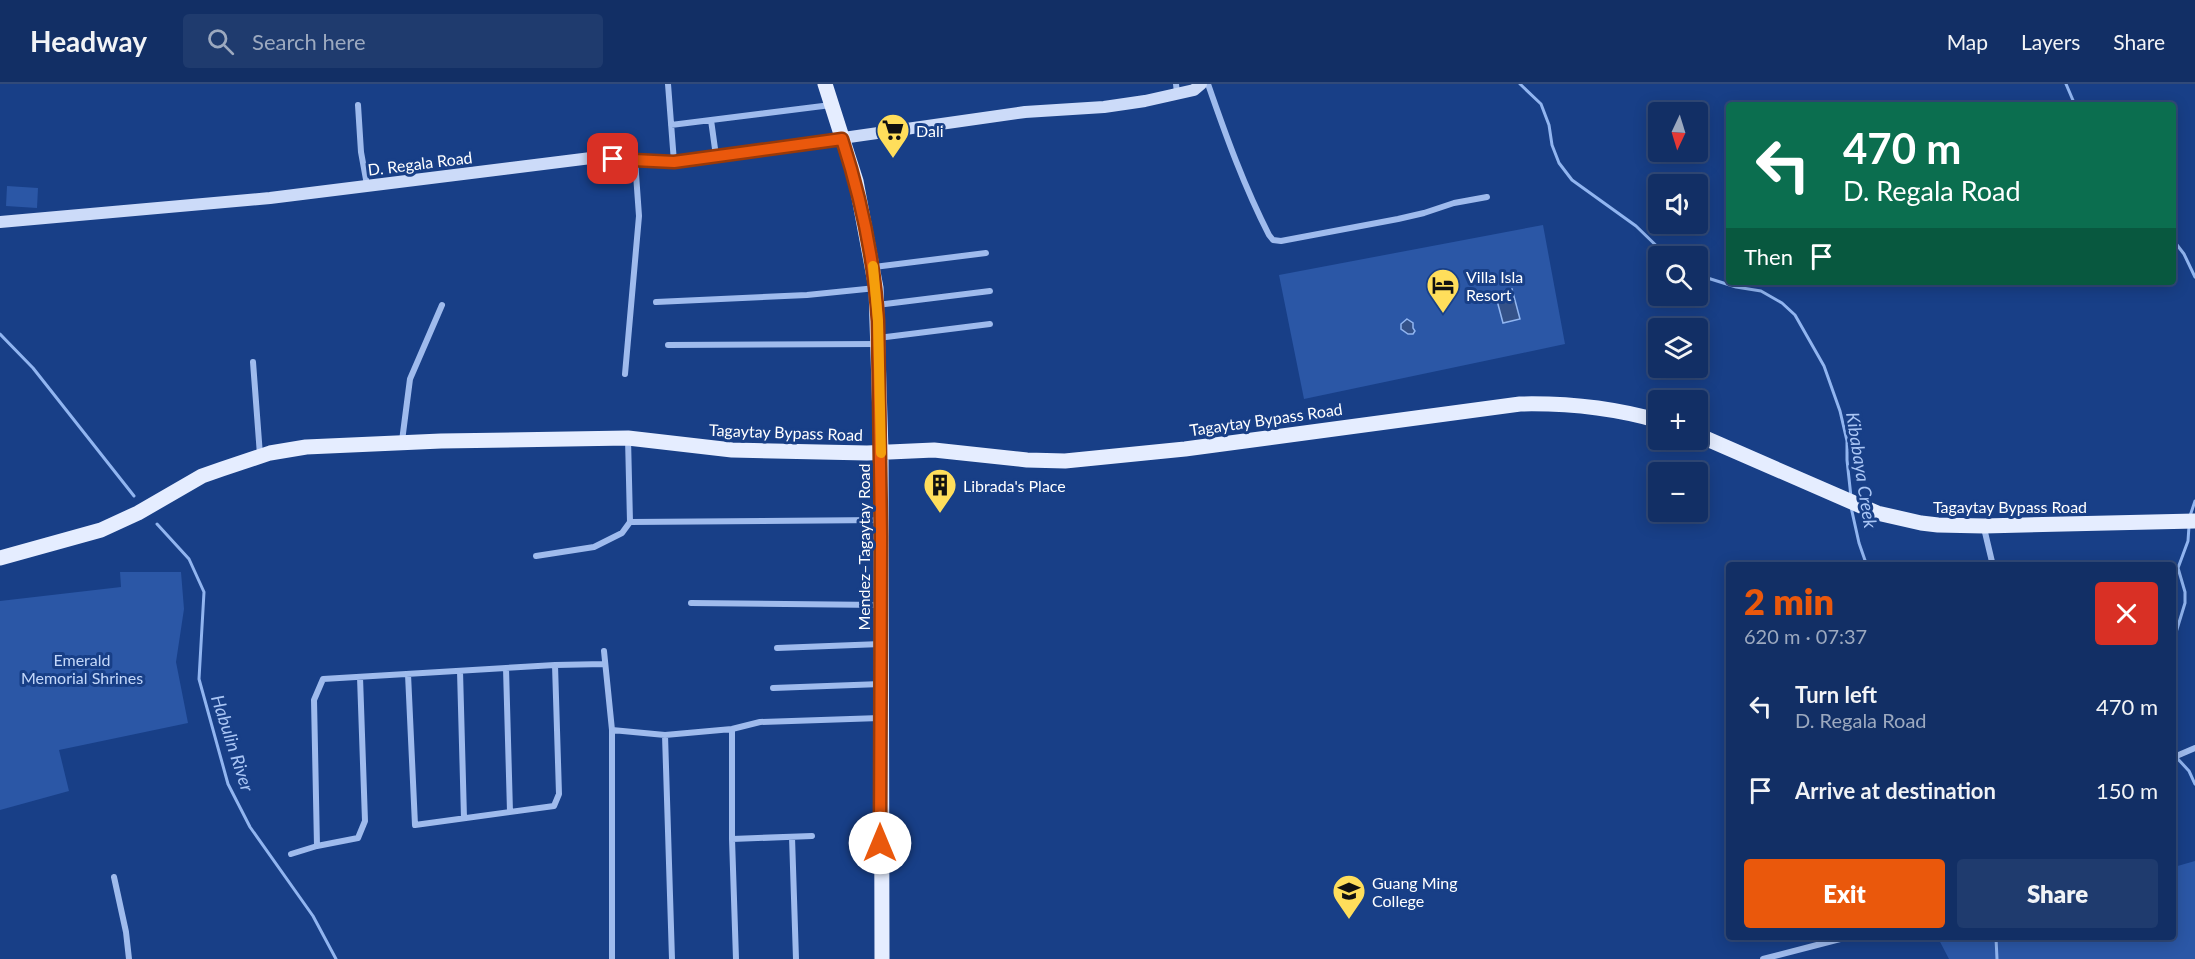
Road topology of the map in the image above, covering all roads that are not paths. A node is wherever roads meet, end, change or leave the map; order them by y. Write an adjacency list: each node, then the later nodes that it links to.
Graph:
1 (668, 84): 9 (street)
2 (825, 84): 7 (main road, Mendez–Tagaytay Road)
3 (1201, 84): 5 (street, D. Regala Road)
4 (1208, 84): 15 (street)
5 (1177, 89): 10 (street, D. Regala Road)
6 (358, 105): 14 (street)
7 (831, 105): 8 (street); 10 (main road, Mendez–Tagaytay Road)
8 (711, 120): 9 (street); 11 (street)
9 (671, 125): 13 (street)
10 (842, 139): 11 (street, D. Regala Road); 18 (main road, Mendez–Tagaytay Road)
11 (716, 156): 13 (street, D. Regala Road)
12 (635, 160): 13 (street, D. Regala Road); 14 (street, D. Regala Road); 28 (street)
13 (674, 162)
14 (367, 186): 16 (street, D. Regala Road)
15 (1487, 197)
16 (0, 222)
17 (986, 253): 18 (street)
18 (873, 267): 19 (main road, Mendez–Tagaytay Road)
19 (876, 288): 21 (street); 23 (main road, Mendez–Tagaytay Road)
20 (990, 291): 23 (street)
21 (656, 302)
22 (442, 305): 32 (street)
23 (877, 305): 25 (main road, Mendez–Tagaytay Road)
24 (990, 324): 25 (street)
25 (878, 341): 26 (street); 33 (main road, Mendez–Tagaytay Road)
26 (668, 345)
27 (253, 362): 34 (street)
28 (625, 374)
29 (1648, 419): 33 (main road, Tagaytay Bypass Road)
30 (628, 438): 32 (main road, Tagaytay Bypass Road); 33 (main road, Tagaytay Bypass Road); 37 (street)
31 (1708, 439): 38 (main road, Tagaytay Bypass Road)
32 (402, 443): 34 (main road, Tagaytay Bypass Road)
33 (881, 452): 35 (main road, Mendez–Tagaytay Road)
34 (260, 456): 40 (main road, Tagaytay Bypass Road)
35 (881, 520): 37 (street); 43 (main road, Mendez–Tagaytay Road)
36 (2195, 521): 38 (main road, Tagaytay Bypass Road)
37 (630, 522): 39 (street)
38 (1984, 526): 41 (street)
39 (536, 556)
40 (0, 558)
41 (1992, 562)
42 (691, 603): 43 (street)
43 (881, 605): 44 (main road, Mendez–Tagaytay Road)
44 (881, 644): 45 (street); 53 (main road, Mendez–Tagaytay Road)
45 (777, 648)
46 (604, 651): 47 (street)
47 (605, 664): 48 (street); 57 (street)
48 (555, 665): 49 (street); 61 (street)
49 (506, 668): 50 (street); 61 (street)
50 (460, 671): 51 (street); 62 (street)
51 (408, 674): 52 (street); 62 (street)
52 (360, 677): 66 (street); 66 (street)
53 (881, 684): 54 (street); 55 (main road, Mendez–Tagaytay Road)
54 (773, 688)
55 (880, 718): 56 (street); 75 (main road, Mendez–Tagaytay Road)
56 (732, 729): 58 (street); 65 (street)
57 (612, 730): 58 (street); 71 (street)
58 (665, 735): 72 (street)
59 (2195, 748): 60 (street)
60 (2176, 756)
61 (510, 812): 62 (street)
62 (464, 818)
63 (812, 836): 64 (street)
64 (792, 837): 65 (street); 74 (street)
65 (732, 839): 73 (street)
66 (317, 846): 67 (street)
67 (291, 854)
68 (114, 877): 70 (street)
69 (1836, 940): 76 (street)
70 (129, 959)
71 (612, 959)
72 (672, 959)
73 (736, 959)
74 (796, 959)
75 (882, 959)
76 (1763, 959)

